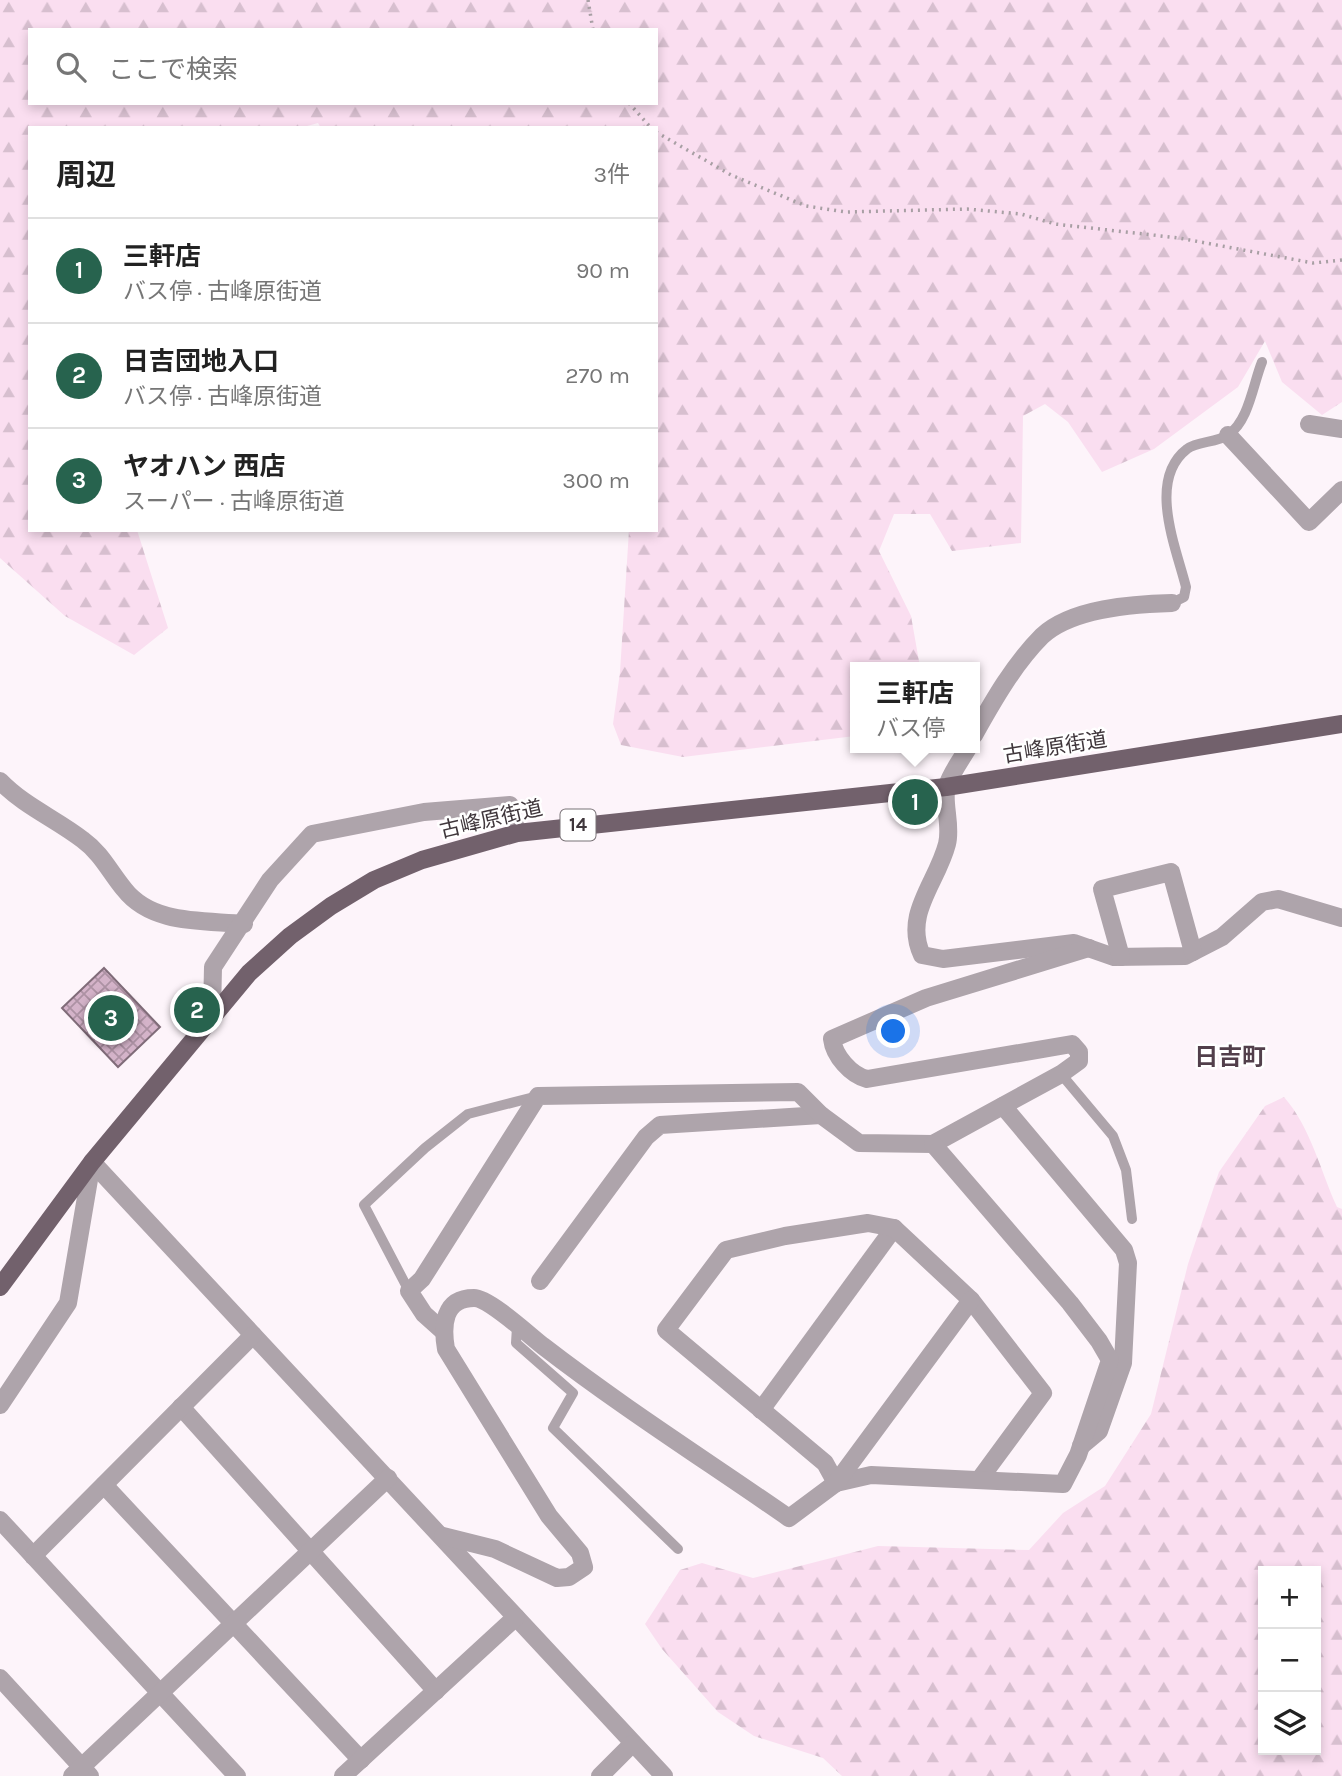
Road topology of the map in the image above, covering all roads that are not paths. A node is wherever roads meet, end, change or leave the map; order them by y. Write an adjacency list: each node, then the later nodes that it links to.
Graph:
1 (1262, 362): 4 (lane)
2 (1309, 424): 3 (street)
3 (1342, 429)
4 (1228, 435): 5 (street); 6 (lane)
5 (1342, 490)
6 (1172, 603): 8 (street)
7 (1342, 724): 11 (main road, 古峰原街道 / 14)
8 (980, 727)
9 (965, 753): 11 (street)
10 (0, 781): 14 (street)
11 (946, 787): 12 (main road, 古峰原街道 / 14); 15 (street)
12 (517, 833): 14 (street); 18 (main road, 古峰原街道 / 14)
13 (1342, 918): 16 (street)
14 (244, 924): 18 (street)
15 (1089, 948): 17 (street); 19 (street)
16 (1193, 952): 17 (street); 17 (street)
17 (1121, 957)
18 (212, 1014): 24 (main road, 古峰原街道 / 14)
19 (1061, 1074): 21 (street); 25 (lane)
20 (538, 1096): 22 (street); 29 (street); 29 (lane)
21 (1003, 1106): 23 (street); 37 (street)
22 (821, 1115): 23 (street); 27 (street)
23 (933, 1143): 37 (street)
24 (92, 1162): 28 (main road, 古峰原街道 / 14); 33 (street); 34 (street)
25 (1132, 1219)
26 (894, 1228): 30 (street); 36 (street); 36 (street)
27 (540, 1281)
28 (0, 1287)
29 (409, 1291): 32 (street)
30 (971, 1300): 39 (street); 40 (street)
31 (517, 1326): 32 (street); 40 (street); 44 (lane)
32 (443, 1331): 43 (street)
33 (253, 1335): 35 (street); 38 (street)
34 (0, 1405)
35 (181, 1407): 41 (street); 45 (street)
36 (761, 1410): 40 (street)
37 (1081, 1446): 39 (street)
38 (388, 1478): 43 (street); 45 (street)
39 (979, 1480): 40 (street)
40 (836, 1483)
41 (104, 1485): 46 (street); 48 (street)
42 (0, 1520): 46 (street)
43 (443, 1536): 47 (street)
44 (678, 1549)
45 (310, 1551): 48 (street); 50 (street)
46 (33, 1556): 51 (street)
47 (516, 1617): 50 (street); 52 (street)
48 (233, 1624): 51 (street); 53 (street)
49 (0, 1678): 54 (street)
50 (436, 1691): 53 (street)
51 (160, 1693): 54 (street); 55 (street)
52 (632, 1744): 57 (street); 58 (street)
53 (360, 1760): 56 (street)
54 (81, 1773)
55 (237, 1776)
56 (344, 1776)
57 (600, 1776)
58 (663, 1776)

